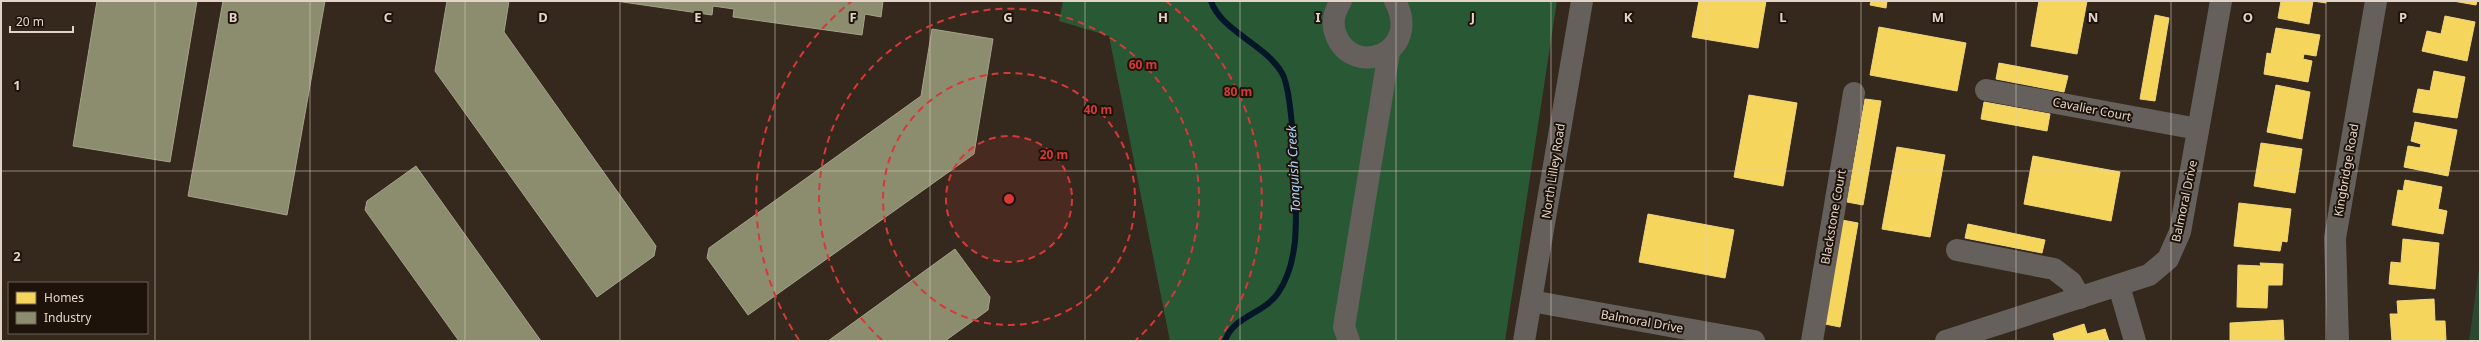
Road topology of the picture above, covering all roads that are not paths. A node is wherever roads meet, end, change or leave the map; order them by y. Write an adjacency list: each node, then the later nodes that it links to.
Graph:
1 (1341, 1): 6 (street)
2 (1395, 1): 6 (street)
3 (1582, 1): 13 (street, North Lilley Road)
4 (2221, 1): 9 (street, Balmoral Drive)
5 (2376, 1): 21 (street, Kingbridge Road)
6 (1389, 52): 15 (street)
7 (1986, 90): 9 (street, Cavalier Court)
8 (1854, 94): 18 (street, Blackstone Court)
9 (2198, 129): 11 (street, Balmoral Drive)
10 (1957, 250): 12 (street)
11 (2119, 286): 12 (street, Balmoral Drive); 20 (street)
12 (2080, 298): 19 (street, Balmoral Drive)
13 (1531, 301): 14 (street, Balmoral Drive); 16 (street, North Lilley Road)
14 (1692, 336): 17 (street, Balmoral Drive)
15 (1349, 341)
16 (1524, 341)
17 (1754, 341)
18 (1812, 341)
19 (1946, 341)
20 (2135, 341)
21 (2338, 341)

